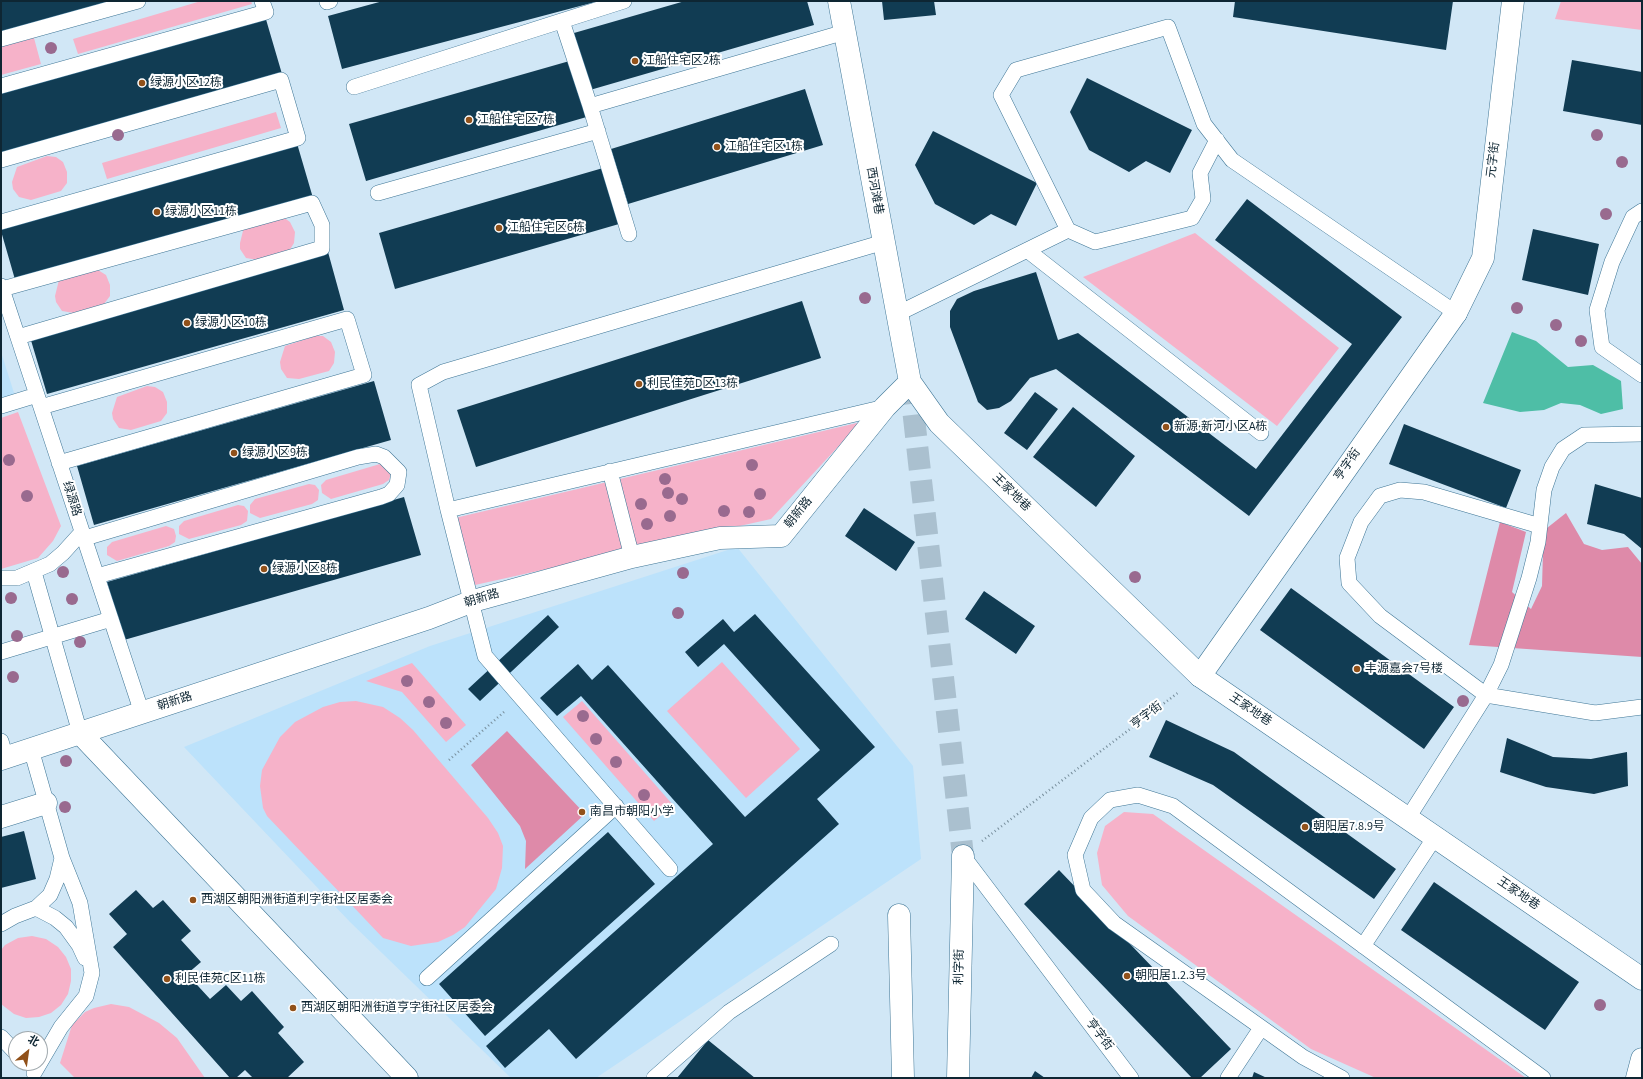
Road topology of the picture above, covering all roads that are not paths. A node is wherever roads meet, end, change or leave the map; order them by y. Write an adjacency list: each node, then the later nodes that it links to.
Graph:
1 (138, 1): 8 (lane)
2 (262, 1): 9 (lane)
3 (839, 1): 7 (street, 西河滩巷)
4 (1513, 1): 23 (street, 元字街)
5 (618, 2): 6 (lane)
6 (562, 21): 10 (lane); 11 (lane)
7 (845, 32): 11 (lane); 20 (street, 西河滩巷)
8 (1, 39)
9 (1, 86)
10 (354, 87)
11 (590, 106): 12 (lane)
12 (598, 131): 15 (lane); 19 (lane)
13 (1217, 140): 18 (lane); 18 (lane); 23 (lane)
14 (1, 160): 17 (lane)
15 (378, 193)
16 (1642, 211): 26 (lane)
17 (1, 222)
18 (1068, 230): 21 (lane)
19 (629, 234)
20 (884, 242): 24 (street, 西河滩巷); 35 (lane)
21 (1027, 250): 24 (lane); 31 (lane)
22 (2, 288): 25 (lane, 绿源路); 25 (lane)
23 (1456, 313): 46 (street, 亨字街)
24 (897, 314): 27 (street, 西河滩巷)
25 (18, 337): 28 (lane, 绿源路)
26 (1642, 375)
27 (910, 382): 30 (street, 朝新路); 46 (street, 王家地巷)
28 (39, 401): 29 (lane); 33 (lane, 绿源路); 33 (lane)
29 (1, 406)
30 (884, 407): 34 (lane); 38 (street, 朝新路)
31 (1261, 433)
32 (1642, 434): 36 (lane)
33 (59, 463): 37 (lane, 绿源路)
34 (610, 471): 35 (lane); 38 (lane)
35 (448, 510): 42 (lane)
36 (1540, 526): 47 (lane); 47 (lane)
37 (83, 535): 39 (lane); 40 (lane, 绿源路); 40 (lane)
38 (632, 557): 42 (street, 朝新路)
39 (34, 572): 41 (lane); 44 (lane)
40 (97, 576): 43 (lane, 绿源路)
41 (1, 578)
42 (473, 602): 49 (street, 朝新路); 54 (lane)
43 (111, 619): 44 (lane); 49 (lane, 绿源路)
44 (52, 637): 45 (lane); 50 (lane)
45 (1, 652)
46 (1200, 676): 56 (street, 王家地巷)
47 (1486, 694): 48 (lane); 56 (lane)
48 (1642, 707)
49 (142, 713): 50 (street, 朝新路)
50 (80, 733): 51 (street, 朝新路); 74 (street)
51 (31, 750): 52 (street, 朝新路); 53 (lane)
52 (3, 753)
53 (46, 803): 55 (street); 59 (lane)
54 (616, 806): 60 (lane); 67 (lane)
55 (1, 816)
56 (1408, 818): 57 (street, 王家地巷)
57 (1435, 836): 65 (lane); 68 (street, 王家地巷)
58 (963, 856): 77 (street, 利字街); 78 (lane, 亨字街)
59 (62, 858): 61 (lane); 66 (lane)
60 (670, 869)
61 (36, 908): 63 (lane); 66 (lane)
62 (899, 915): 76 (street)
63 (1, 924)
64 (831, 944): 75 (lane)
65 (1363, 946): 69 (lane); 81 (lane)
66 (92, 973): 72 (lane)
67 (427, 978)
68 (1642, 979)
69 (1261, 1028): 79 (lane); 80 (lane)
70 (1, 1037): 71 (lane)
71 (8, 1044)
72 (48, 1047)
73 (1642, 1059): 82 (street)
74 (407, 1078)
75 (654, 1078)
76 (902, 1078)
77 (958, 1078)
78 (1131, 1078)
79 (1228, 1078)
80 (1342, 1078)
81 (1543, 1078)
82 (1637, 1078)

